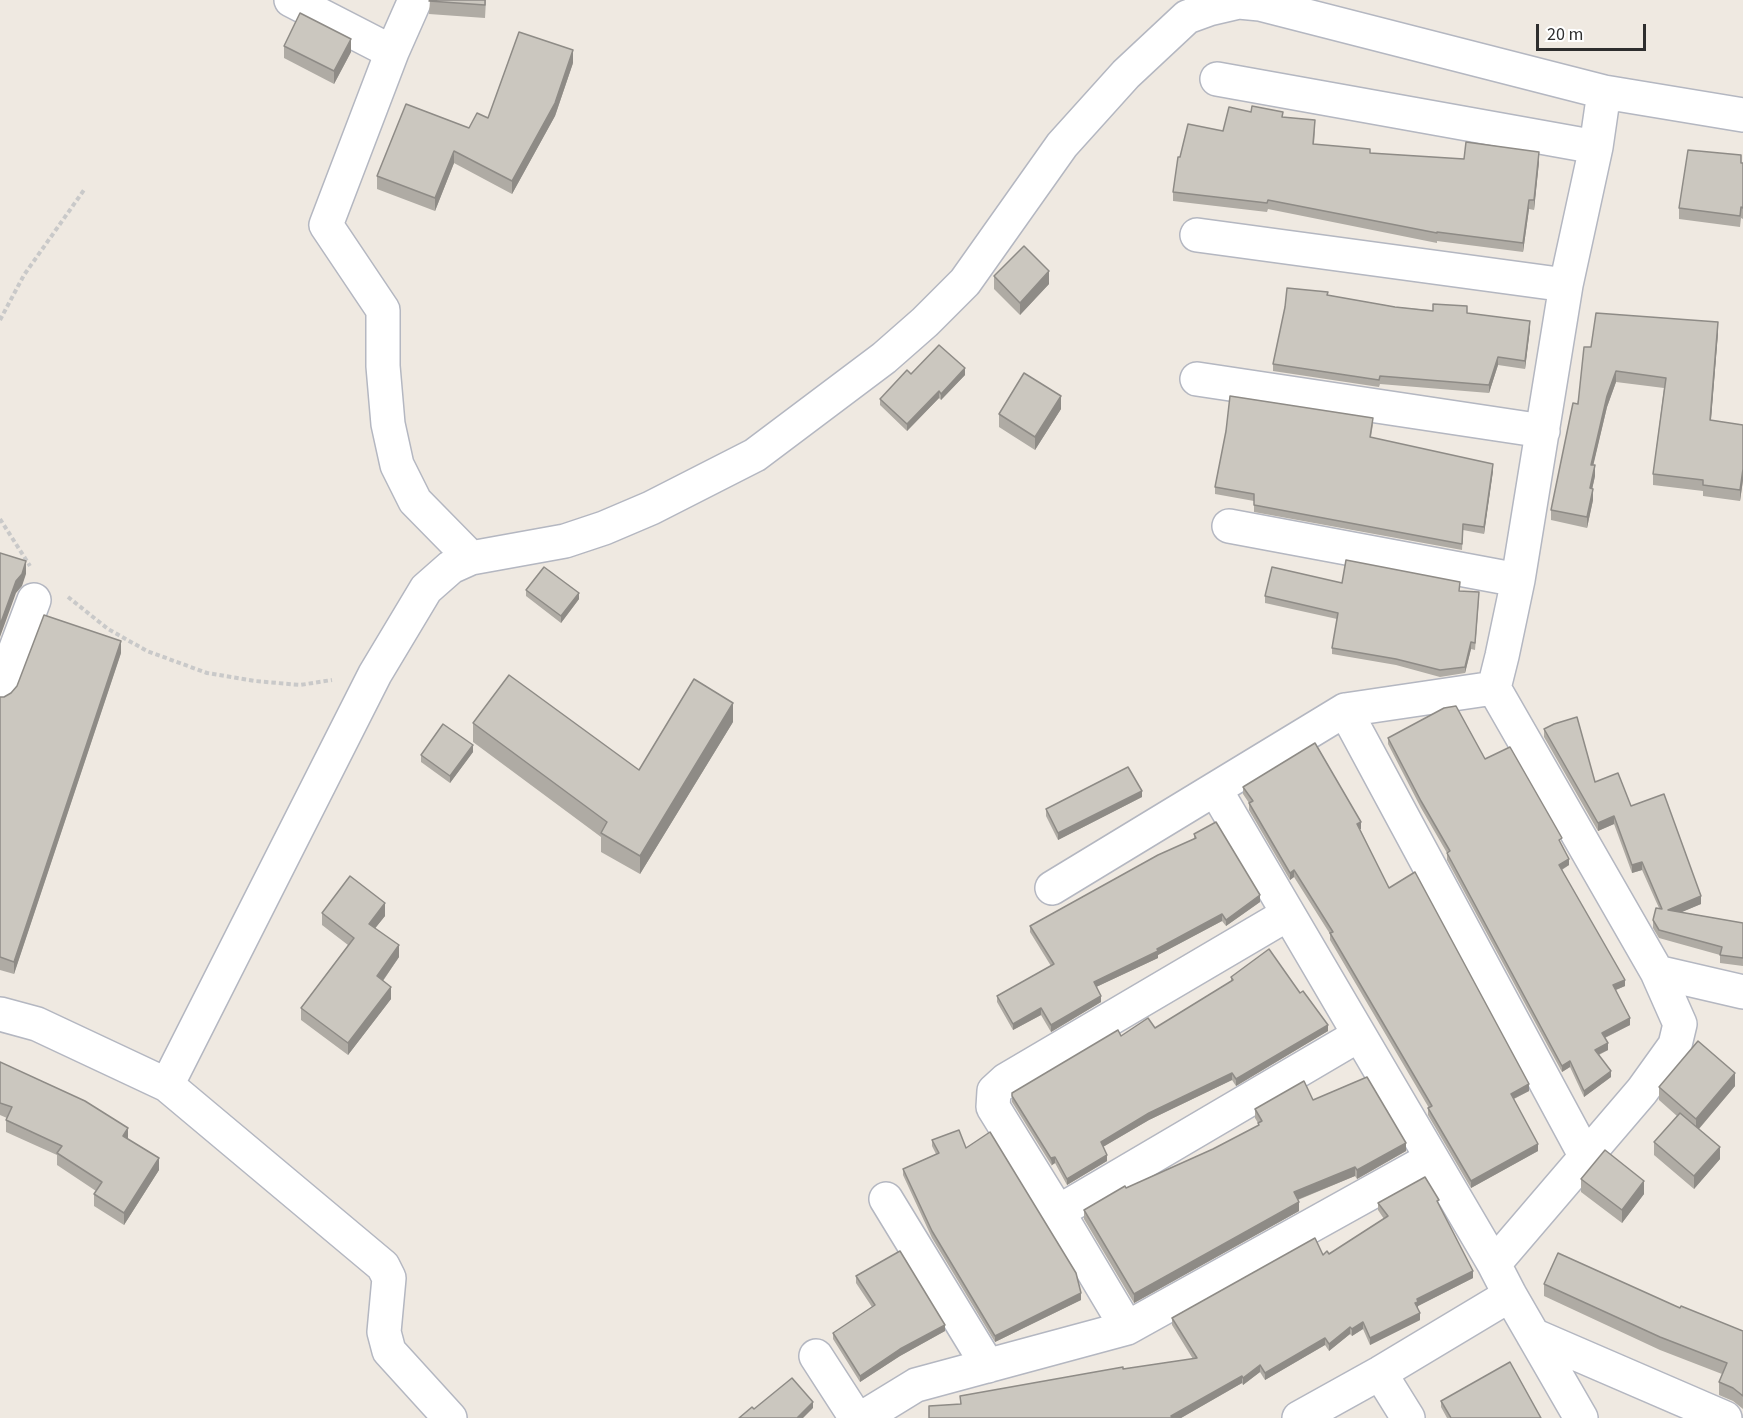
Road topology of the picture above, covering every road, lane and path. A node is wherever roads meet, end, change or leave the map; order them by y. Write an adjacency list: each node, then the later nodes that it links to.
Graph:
1 (291, 0): 4 (street)
2 (415, 0): 4 (street)
3 (1209, 4): 6 (street); 17 (street)
4 (392, 52): 17 (street)
5 (1217, 79): 8 (street)
6 (1604, 92): 7 (street); 8 (street)
7 (1743, 115)
8 (1596, 147): 11 (street)
9 (84, 190): 12 (path)
10 (1197, 235): 11 (street)
11 (1566, 285): 14 (street)
12 (0, 320)
13 (1197, 379): 14 (street)
14 (1543, 431): 19 (street)
15 (0, 519): 18 (path)
16 (1229, 526): 19 (street)
17 (471, 558): 21 (street)
18 (30, 567)
19 (1518, 580): 22 (street)
20 (49, 597): 21 (path); 23 (street)
21 (375, 674): 32 (street)
22 (1494, 688): 24 (street); 28 (street)
23 (0, 692)
24 (1345, 710): 25 (street); 33 (street)
25 (1215, 789): 26 (street); 27 (street)
26 (1052, 888)
27 (1288, 914): 31 (street); 36 (street)
28 (1657, 972): 29 (street); 33 (street)
29 (1743, 992)
30 (0, 1014): 32 (street)
31 (1359, 1035): 34 (street); 36 (street)
32 (167, 1084): 44 (street)
33 (1586, 1157): 37 (street)
34 (1431, 1159): 37 (street); 39 (street)
35 (886, 1199): 42 (street)
36 (1058, 1212): 39 (street)
37 (1494, 1264): 38 (street)
38 (1510, 1295): 40 (street); 43 (street)
39 (1127, 1328): 42 (street)
40 (1533, 1335): 49 (street); 50 (street)
41 (816, 1356): 45 (street)
42 (988, 1366): 46 (street)
43 (1380, 1373): 47 (street); 48 (street)
44 (450, 1418)
45 (856, 1418)
46 (862, 1418)
47 (1299, 1418)
48 (1408, 1418)
49 (1581, 1418)
50 (1725, 1418)

